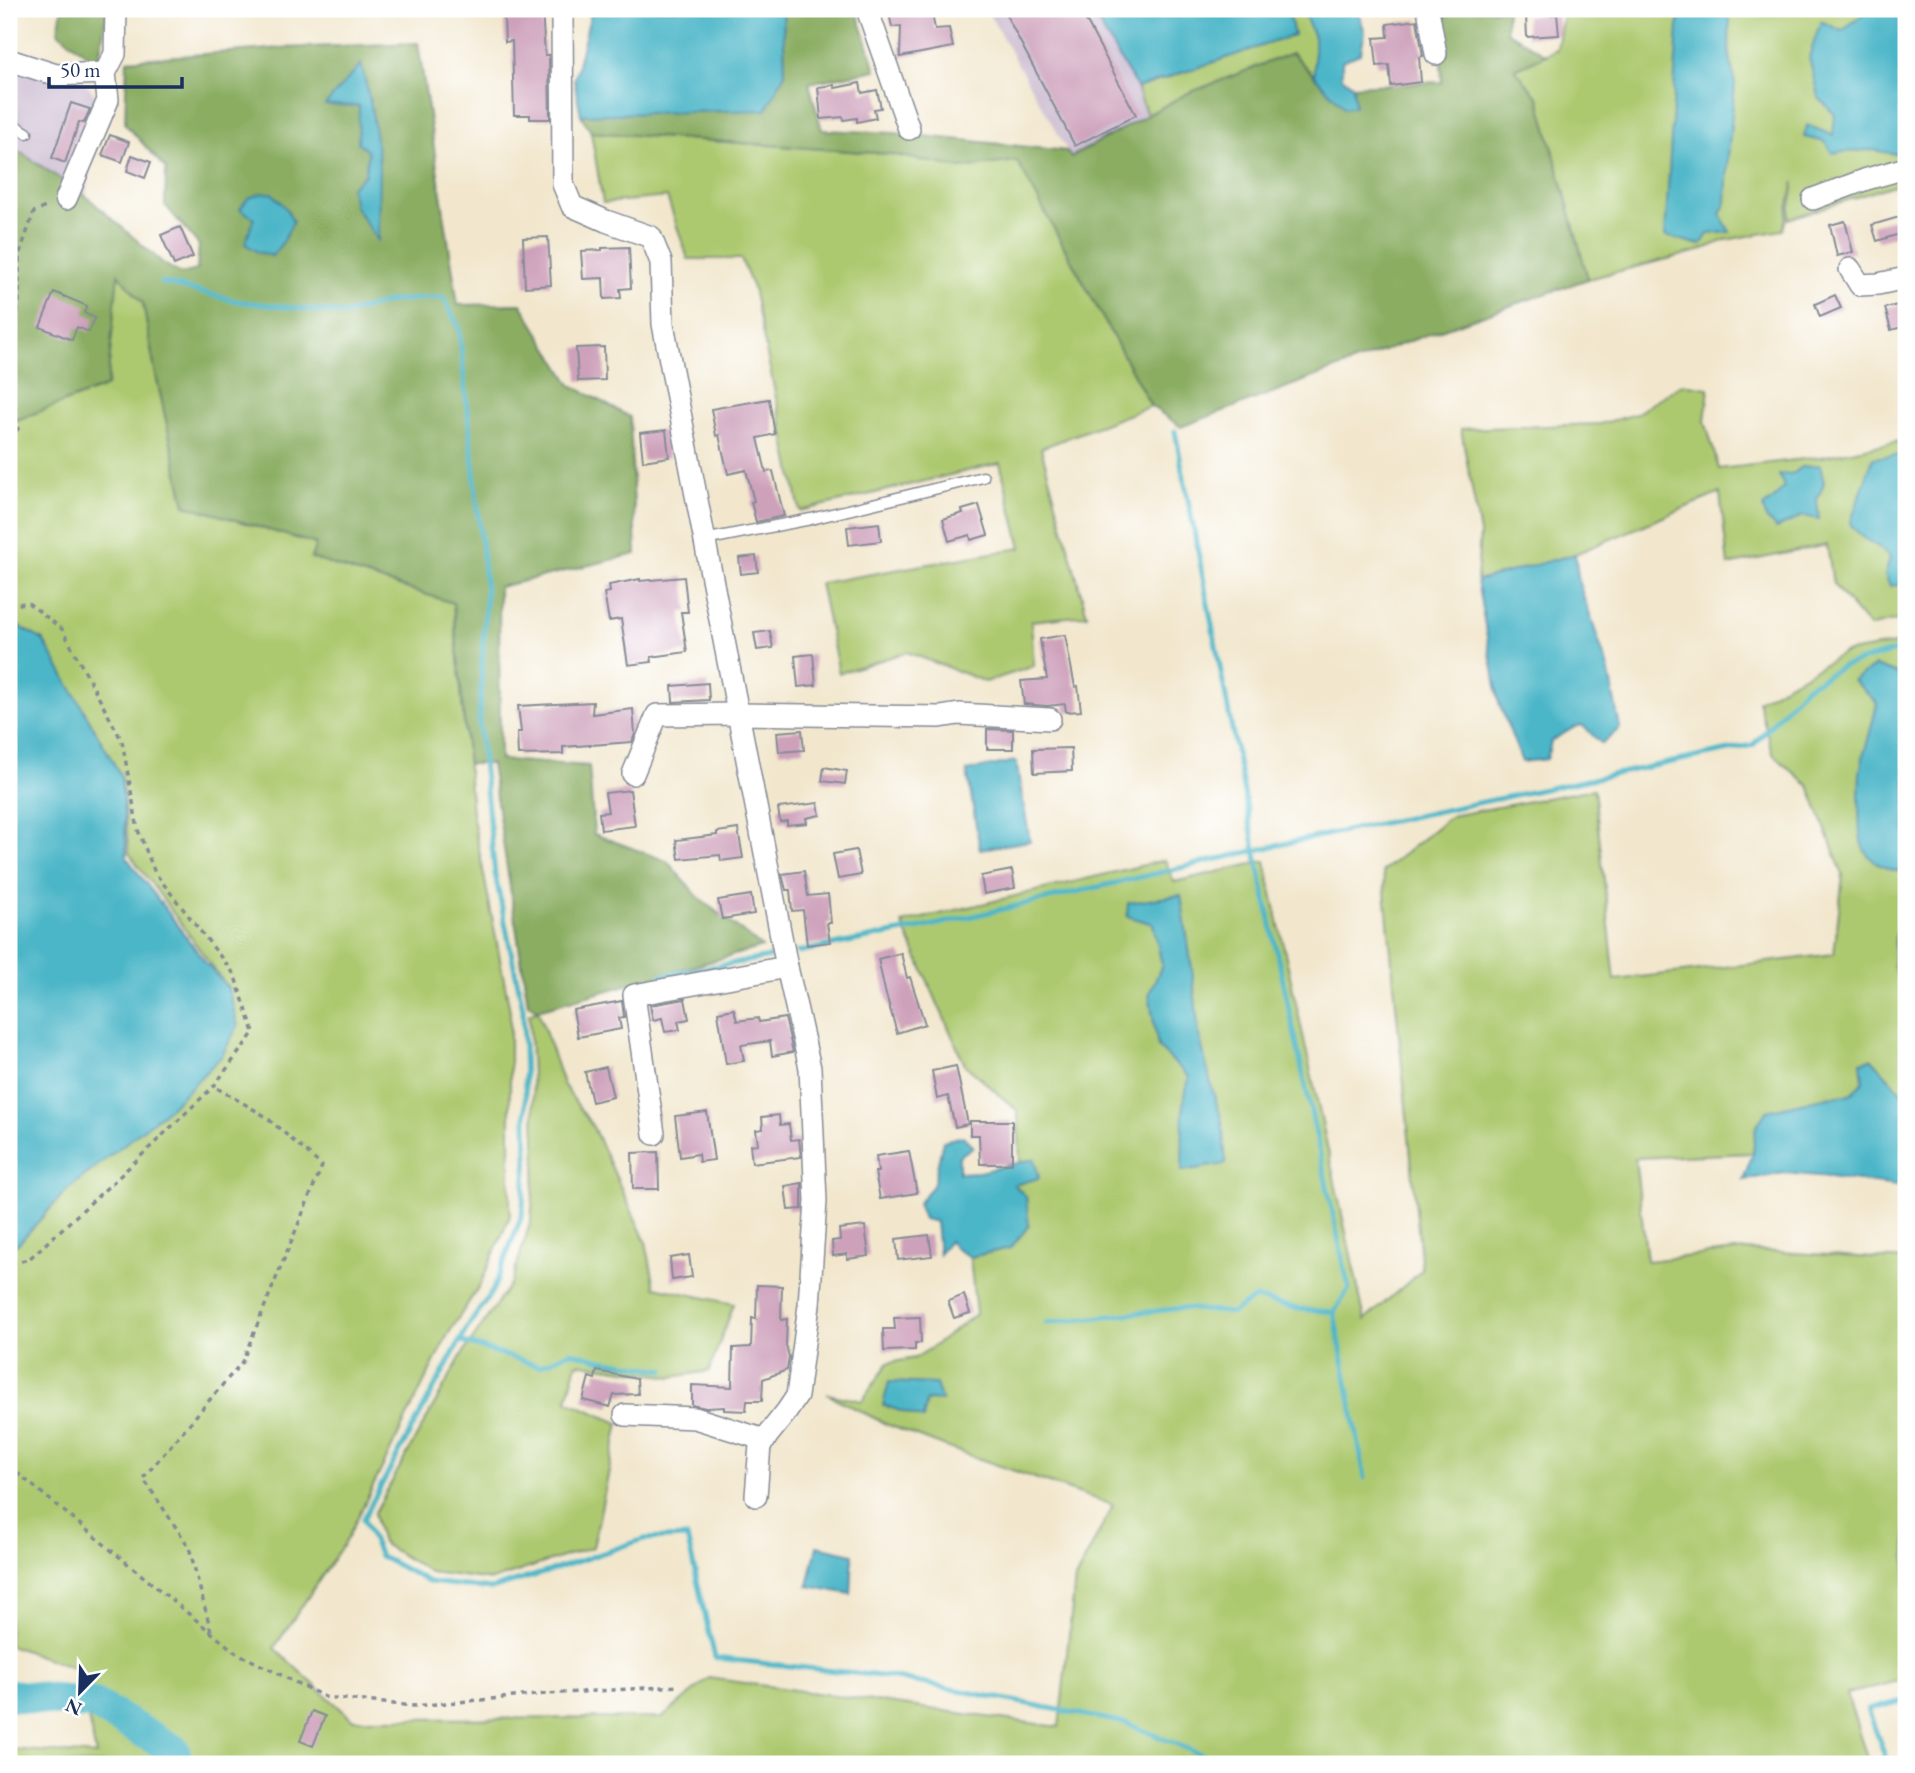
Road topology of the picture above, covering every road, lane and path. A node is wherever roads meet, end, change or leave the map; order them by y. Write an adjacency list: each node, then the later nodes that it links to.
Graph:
1 (116, 9): 7 (street)
2 (562, 9): 18 (street)
3 (867, 9): 9 (street)
4 (1428, 9): 5 (street)
5 (1436, 54)
6 (9, 60): 7 (street)
7 (105, 73): 12 (street)
8 (9, 122): 10 (lane)
9 (909, 129)
10 (27, 133)
11 (1906, 169): 13 (street)
12 (66, 199): 16 (path)
13 (1812, 199)
14 (1850, 269): 15 (street)
15 (1906, 278)
16 (9, 438)
17 (982, 477): 18 (lane)
18 (704, 540): 20 (street)
19 (9, 607): 24 (path)
20 (738, 714): 21 (street); 22 (street); 23 (street)
21 (1051, 719)
22 (633, 774)
23 (787, 967): 25 (street); 28 (street)
24 (214, 1086): 26 (path); 31 (path)
25 (654, 1134)
26 (9, 1264)
27 (625, 1415): 28 (street)
28 (765, 1440): 30 (street)
29 (9, 1466): 31 (path)
30 (756, 1496)
31 (211, 1633): 32 (path)
32 (680, 1686)

